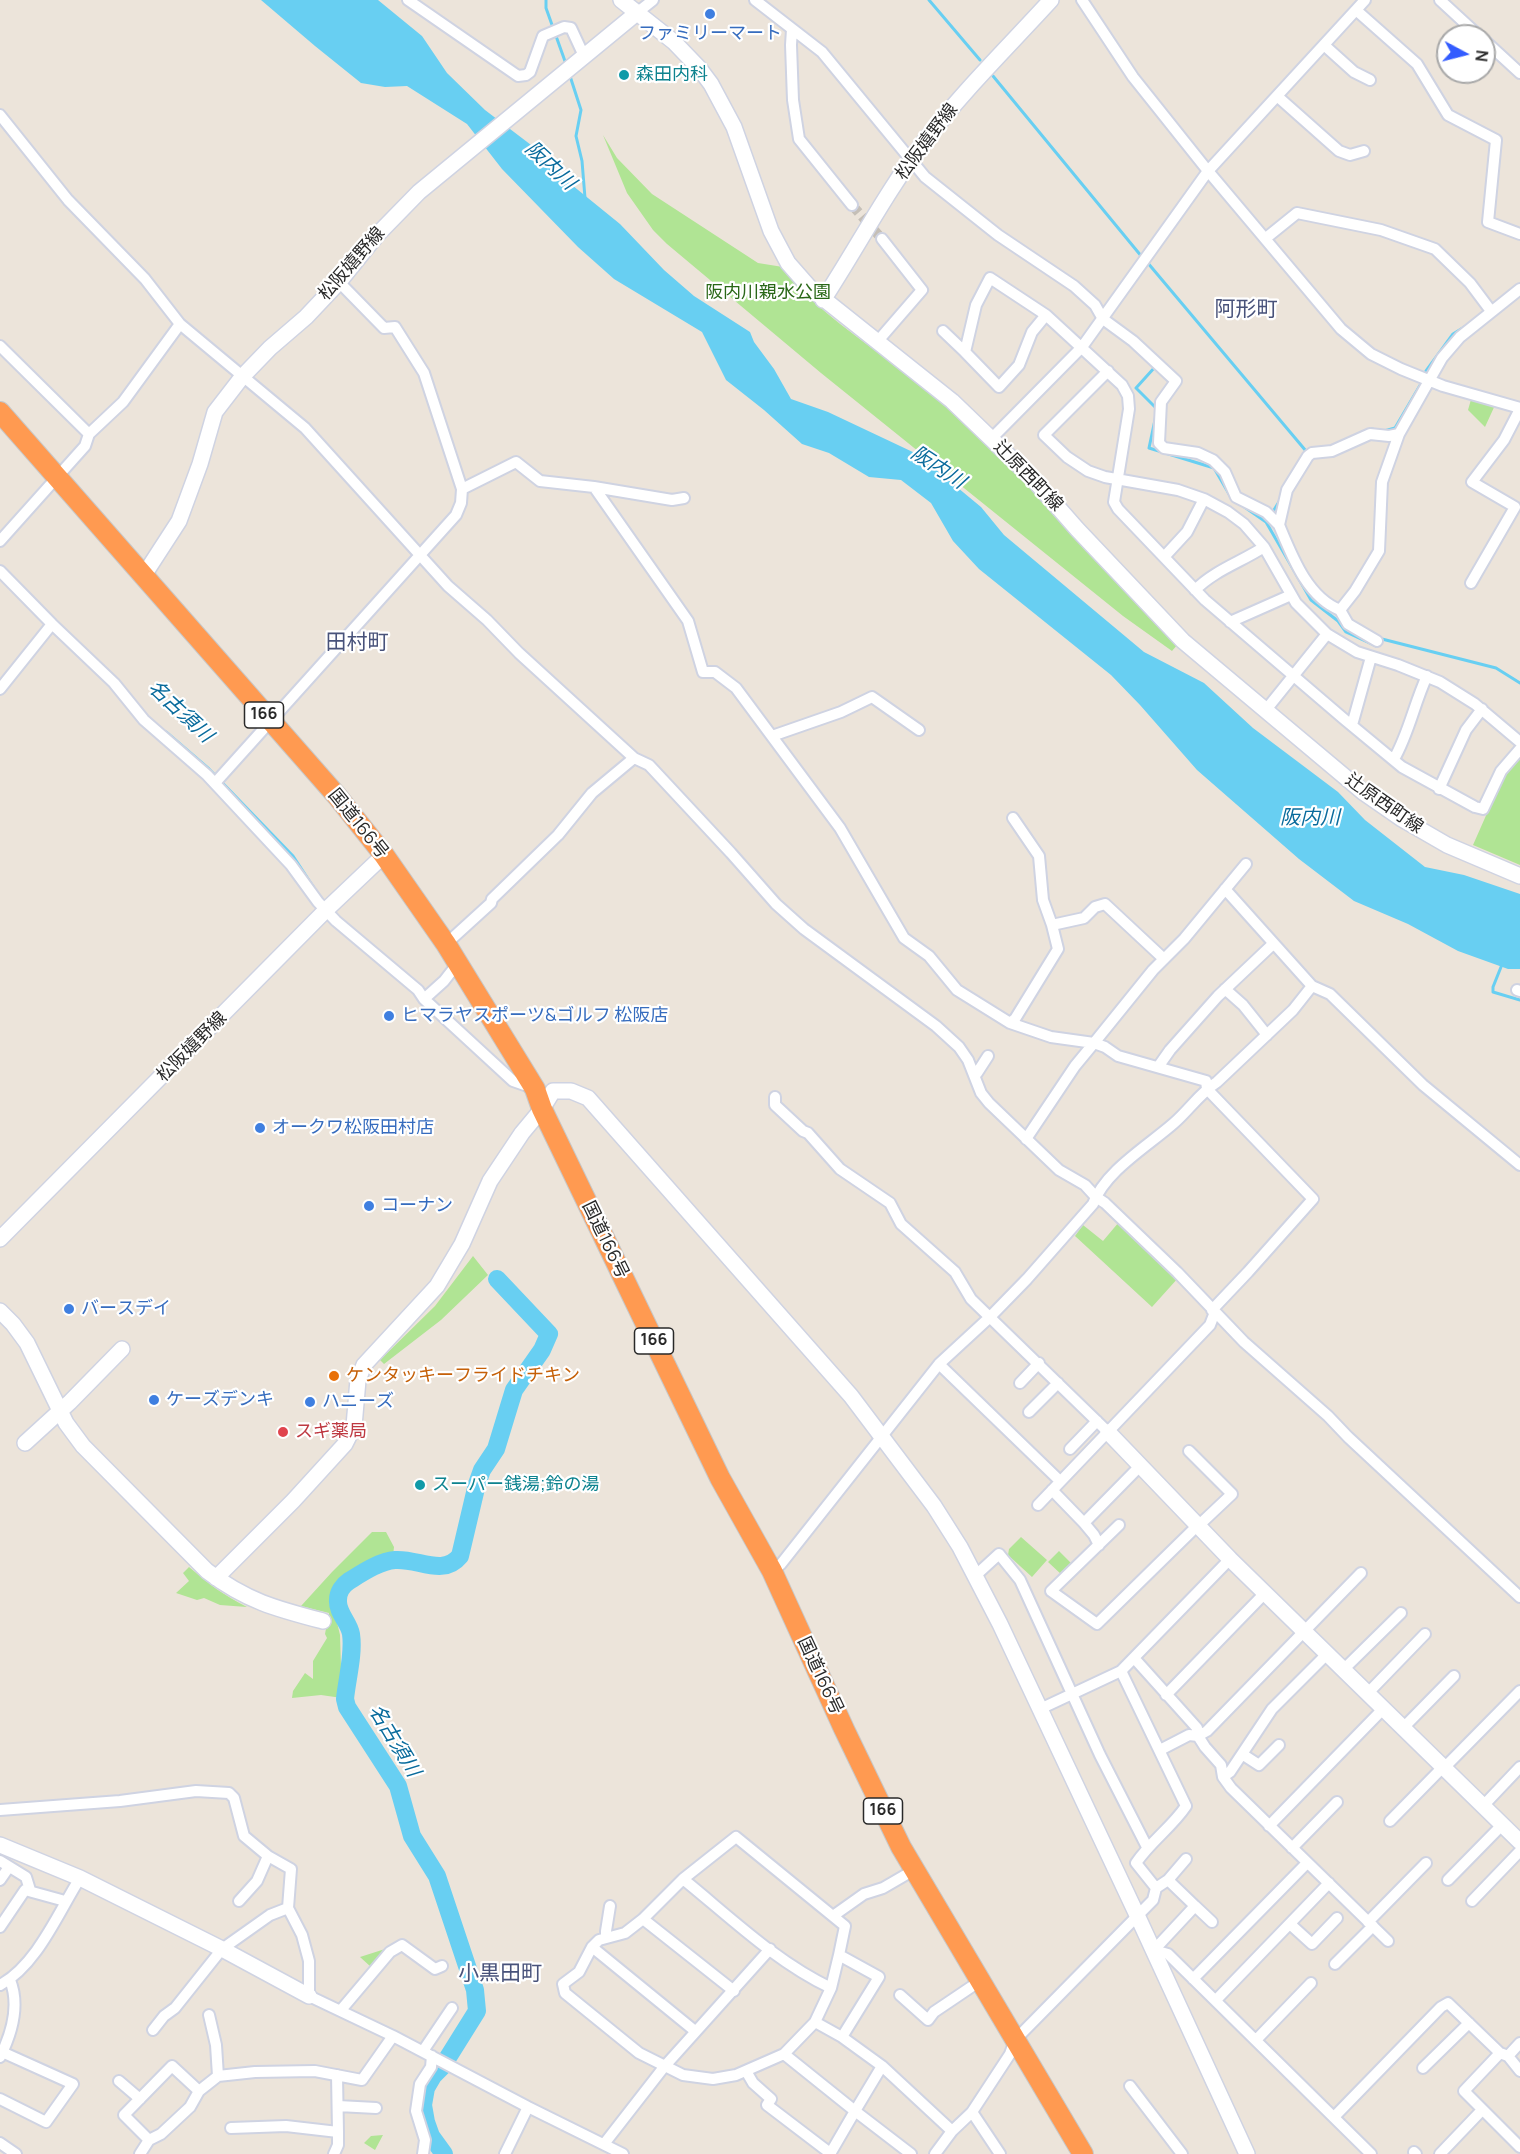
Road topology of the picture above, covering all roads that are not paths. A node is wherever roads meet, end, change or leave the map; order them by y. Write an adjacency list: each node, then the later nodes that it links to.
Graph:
1 (408, 0): 15 (street)
2 (621, 0): 10 (street, 辻原西町線)
3 (653, 0): 10 (street)
4 (755, 0): 12 (street)
5 (1051, 0): 21 (street, 松阪嬉野線)
6 (1082, 0): 22 (street)
7 (1365, 0): 9 (street)
8 (1440, 0): 11 (street)
9 (1356, 10): 13 (street); 24 (street)
10 (638, 12): 15 (street, 松阪嬉野線); 29 (street, 辻原西町線)
11 (1466, 24)
12 (792, 29): 21 (street); 23 (street)
13 (1324, 45): 17 (street); 18 (street)
14 (1496, 51): 16 (street)
15 (584, 56): 27 (street, 松阪嬉野線)
16 (1520, 73)
17 (1370, 80)
18 (1277, 96): 20 (street); 22 (street)
19 (0, 115): 33 (street)
20 (1364, 151)
21 (912, 160): 29 (street, 松阪嬉野線); 32 (street)
22 (1208, 171): 25 (street); 32 (street)
23 (852, 205)
24 (1520, 234)
25 (1266, 238): 30 (street); 41 (street)
26 (882, 239): 35 (street)
27 (339, 282): 40 (street, 松阪嬉野線); 50 (street)
28 (1520, 289): 30 (street)
29 (823, 300): 35 (street, 辻原西町線)
30 (1491, 311): 41 (street)
31 (1046, 315): 37 (street); 38 (street); 38 (street)
32 (1103, 319): 37 (street); 53 (street)
33 (180, 324): 40 (street); 44 (street)
34 (944, 331): 38 (street)
35 (877, 342): 46 (street, 辻原西町線)
36 (0, 346): 44 (street)
37 (1082, 346): 39 (street); 46 (street)
38 (965, 352)
39 (1108, 371): 48 (street); 48 (street)
40 (242, 377): 56 (street); 59 (street, 松阪嬉野線)
41 (1430, 381): 42 (street); 45 (street)
42 (1520, 409): 60 (street)
43 (0, 412): 47 (highway, 国道166号 / 166)
44 (88, 434): 47 (street)
45 (1399, 434): 53 (street); 63 (street)
46 (992, 438): 73 (street, 辻原西町線)
47 (57, 479): 54 (street); 59 (highway, 国道166号 / 166)
48 (1117, 479): 52 (street); 57 (street)
49 (594, 487): 50 (street); 51 (street); 77 (street)
50 (462, 489): 56 (street)
51 (684, 498)
52 (1204, 499): 55 (street); 57 (street)
53 (1273, 519): 63 (street)
54 (0, 541)
55 (1264, 547): 61 (street); 62 (street)
56 (420, 555): 74 (street); 80 (street)
57 (1164, 557): 61 (street)
58 (0, 571): 65 (street)
59 (144, 575): 74 (highway, 国道166号 / 166)
60 (1471, 584)
61 (1195, 590): 64 (street)
62 (1291, 595): 64 (street); 66 (street)
63 (1340, 610): 67 (street)
64 (1230, 622): 69 (street)
65 (52, 624): 71 (street); 82 (street)
66 (1327, 634): 68 (street); 69 (street)
67 (1377, 641)
68 (1371, 657): 70 (street); 75 (street)
69 (1293, 676): 73 (street); 75 (street)
70 (1427, 676): 72 (street); 81 (street)
71 (0, 689)
72 (1482, 710): 78 (street); 83 (street)
73 (1265, 711): 87 (street, 辻原西町線)
74 (271, 722): 82 (street); 85 (highway, 国道166号 / 166)
75 (1352, 725): 81 (street)
76 (919, 730): 77 (street)
77 (772, 736): 98 (street)
78 (1520, 742)
79 (1520, 749): 83 (street)
80 (634, 758): 91 (street); 103 (street)
81 (1394, 759): 83 (street)
82 (218, 781): 89 (street)
83 (1439, 789)
84 (1013, 818): 90 (street)
85 (384, 855): 89 (street, 松阪嬉野線); 91 (highway, 国道166号 / 166)
86 (1246, 864): 88 (street)
87 (1520, 876)
88 (1225, 889): 92 (street); 93 (street)
89 (326, 910): 97 (street); 111 (street, 松阪嬉野線)
90 (1052, 925): 93 (street); 98 (street)
91 (446, 944): 94 (highway, 国道166号 / 166)
92 (1274, 944): 95 (street); 96 (street)
93 (1164, 959): 100 (street)
94 (458, 963): 97 (street); 104 (highway, 国道166号 / 166)
95 (1312, 986): 99 (street); 109 (street)
96 (1225, 989): 99 (street); 102 (street)
97 (427, 997): 104 (street)
98 (1010, 1023): 100 (street)
99 (1267, 1035): 105 (street)
100 (1094, 1043): 102 (street); 108 (street)
101 (988, 1056): 103 (street)
102 (1158, 1067): 105 (street)
103 (974, 1075): 108 (street)
104 (535, 1089): 107 (highway, 国道166号 / 166)
105 (1208, 1089): 110 (street); 113 (street)
106 (776, 1097): 114 (street)
107 (542, 1109): 123 (street); 136 (highway, 国道166号 / 166); 139 (street)
108 (1026, 1138): 110 (street)
109 (1520, 1165)
110 (1096, 1197): 113 (street); 114 (street)
111 (0, 1239)
112 (0, 1311): 120 (street)
113 (1214, 1311): 122 (street); 141 (street)
114 (990, 1317): 116 (street); 117 (street)
115 (122, 1349): 120 (street)
116 (1039, 1363): 118 (street); 119 (street)
117 (939, 1364): 123 (street); 128 (street)
118 (1020, 1383)
119 (1058, 1383): 121 (street); 122 (street)
120 (60, 1410): 124 (street); 139 (street)
121 (1029, 1412)
122 (1102, 1426): 125 (street); 127 (street); 128 (street)
123 (882, 1436): 136 (street); 138 (street)
124 (26, 1443)
125 (1070, 1449)
126 (1189, 1450): 133 (street)
127 (1140, 1466): 131 (street); 133 (street)
128 (1060, 1481): 129 (street)
129 (1052, 1491): 130 (street); 131 (street)
130 (1038, 1504)
131 (1084, 1523): 134 (street)
132 (1119, 1525): 134 (street)
133 (1197, 1526): 134 (street); 135 (street)
134 (1099, 1545)
135 (1230, 1559): 140 (street); 147 (street)
136 (772, 1571): 181 (highway, 国道166号 / 166)
137 (1361, 1573): 144 (street)
138 (975, 1576): 153 (street); 155 (street)
139 (216, 1578): 143 (street)
140 (1265, 1593): 144 (street); 154 (street)
141 (1520, 1598)
142 (1401, 1613): 148 (street)
143 (323, 1621)
144 (1304, 1631): 146 (street); 158 (street)
145 (1425, 1634): 152 (street)
146 (1327, 1654): 148 (street); 161 (street)
147 (1134, 1658): 149 (street); 154 (street)
148 (1343, 1670): 152 (street)
149 (1121, 1671): 153 (street); 160 (street)
150 (1454, 1676): 157 (street)
151 (1520, 1690): 162 (street)
152 (1367, 1694): 156 (street)
153 (1074, 1695): 155 (street); 173 (street)
154 (1166, 1695): 158 (street)
155 (1040, 1709): 196 (street)
156 (1383, 1709): 157 (street); 170 (street)
157 (1403, 1728): 162 (street)
158 (1198, 1736): 160 (street); 164 (street)
159 (1279, 1745): 161 (street)
160 (1160, 1750): 173 (street)
161 (1242, 1754): 164 (street)
162 (1443, 1767): 166 (street); 168 (street)
163 (1520, 1767): 166 (street)
164 (1223, 1777): 170 (street)
165 (1337, 1802): 174 (street)
166 (1483, 1806): 169 (street)
167 (0, 1810): 176 (street)
168 (1390, 1821)
169 (1502, 1825): 171 (street); 186 (street)
170 (1269, 1826): 174 (street)
171 (1520, 1842)
172 (0, 1845): 182 (street)
173 (1147, 1847): 188 (street)
174 (1292, 1848): 178 (street)
175 (1520, 1851): 192 (street)
176 (268, 1856): 191 (street); 195 (street)
177 (1186, 1859): 185 (street)
178 (1307, 1863): 187 (street); 213 (street)
179 (1426, 1863): 203 (street)
180 (4, 1864): 184 (street); 189 (street)
181 (914, 1870): 197 (street); 214 (highway, 国道166号 / 166)
182 (80, 1878): 190 (street); 207 (street)
183 (683, 1879): 197 (street); 199 (street); 208 (street)
184 (0, 1880)
185 (1168, 1880): 188 (street); 194 (street)
186 (1448, 1880)
187 (1329, 1883): 202 (street); 203 (street)
188 (1156, 1888): 196 (street)
189 (30, 1890): 190 (street); 200 (street)
190 (65, 1901): 215 (street)
191 (239, 1901)
192 (1472, 1901)
193 (610, 1906): 204 (street)
194 (1195, 1906): 201 (street); 209 (street)
195 (288, 1908): 207 (street); 220 (street)
196 (1137, 1915): 209 (street); 231 (street)
197 (833, 1916): 210 (street)
198 (1337, 1918): 202 (street)
199 (643, 1919): 204 (street); 218 (street)
200 (2, 1920)
201 (1212, 1922)
202 (1290, 1924): 221 (street)
203 (1371, 1924): 205 (street); 211 (street)
204 (606, 1938): 206 (street)
205 (1388, 1941)
206 (592, 1947): 228 (street); 239 (street)
207 (222, 1949): 220 (street); 227 (street)
208 (770, 1949): 217 (street); 218 (street)
209 (1154, 1950): 213 (street); 276 (street)
210 (839, 1955): 217 (street); 230 (street)
211 (1335, 1964)
212 (442, 1966): 223 (street)
213 (1193, 1979): 221 (street)
214 (980, 1982): 219 (street); 231 (highway, 国道166号 / 166)
215 (5, 1983): 236 (street)
216 (1311, 1983): 232 (street)
217 (831, 1988): 225 (street)
218 (734, 1991): 228 (street)
219 (900, 1995)
220 (309, 1996): 223 (street)
221 (1216, 2000): 232 (street)
222 (452, 2008): 237 (street)
223 (341, 2010): 229 (street)
224 (209, 2015): 244 (street)
225 (815, 2022): 230 (street); 234 (street)
226 (1469, 2023): 235 (street); 240 (street); 256 (street)
227 (153, 2030)
228 (695, 2031): 239 (street)
229 (393, 2036): 237 (street); 243 (street)
230 (842, 2037): 238 (street)
231 (1015, 2040): 255 (street); 274 (highway, 国道166号 / 166)
232 (1256, 2040): 256 (street)
233 (1520, 2043): 235 (street)
234 (784, 2054): 241 (street); 254 (street)
235 (1504, 2054): 242 (street); 253 (street)
236 (1, 2055): 248 (street)
237 (431, 2056): 251 (street); 269 (street)
238 (882, 2066): 254 (street); 258 (street)
239 (664, 2067): 241 (street); 262 (street)
240 (1423, 2068)
241 (746, 2071): 265 (street)
242 (1520, 2071)
243 (338, 2075): 244 (street); 250 (street)
244 (218, 2076): 247 (street)
245 (119, 2081): 249 (street)
246 (1130, 2086): 275 (street)
247 (199, 2091): 249 (street); 260 (street)
248 (0, 2099)
249 (140, 2099): 260 (street)
250 (338, 2106): 252 (street); 259 (street)
251 (528, 2107): 262 (street); 270 (street)
252 (376, 2108)
253 (1482, 2110): 263 (street); 278 (street)
254 (855, 2111): 265 (street); 272 (street)
255 (972, 2112): 258 (street); 264 (street)
256 (1334, 2117): 277 (street)
257 (231, 2128): 259 (street)
258 (952, 2131): 273 (street)
259 (338, 2133): 268 (street)
260 (149, 2140): 267 (street)
261 (0, 2143): 266 (street)
262 (604, 2144): 271 (street)
263 (1520, 2146)
264 (995, 2152)
265 (830, 2153)
266 (16, 2154)
267 (140, 2154)
268 (334, 2154)
269 (423, 2154)
270 (505, 2154)
271 (623, 2154)
272 (911, 2154)
273 (935, 2154)
274 (1083, 2154)
275 (1182, 2154)
276 (1247, 2154)
277 (1371, 2154)
278 (1440, 2154)

